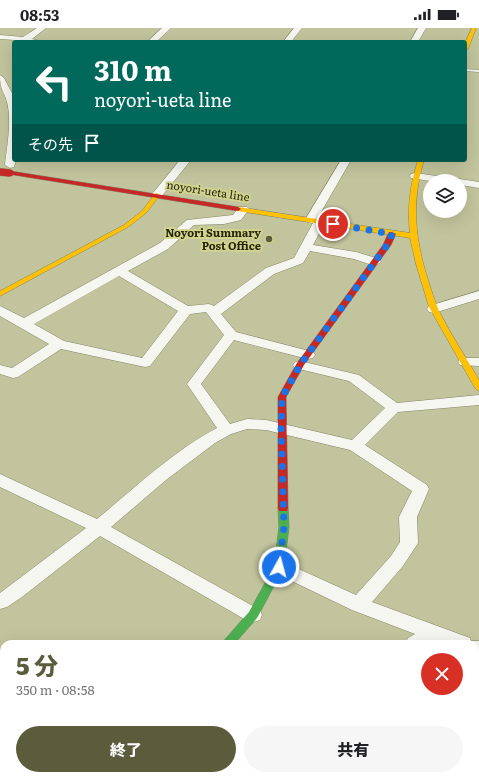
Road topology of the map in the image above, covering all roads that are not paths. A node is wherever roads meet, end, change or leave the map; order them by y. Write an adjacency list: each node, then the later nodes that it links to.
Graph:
1 (42, 28): 7 (street)
2 (168, 28): 8 (street)
3 (298, 28): 9 (street)
4 (422, 28): 10 (street)
5 (474, 28): 11 (main road)
6 (0, 38): 7 (street)
7 (25, 40)
8 (153, 40)
9 (289, 40)
10 (415, 40)
11 (467, 44)
12 (467, 70): 13 (lane)
13 (479, 72)
14 (0, 78): 15 (street)
15 (12, 102)
16 (12, 141): 20 (street)
17 (184, 162): 26 (street)
18 (345, 162): 28 (street)
19 (420, 162): 22 (main road)
20 (9, 169): 21 (main road, noyori-ueta line, bridge); 26 (main road, noyori-ueta line)
21 (0, 172)
22 (415, 176): 23 (street); 30 (main road)
23 (423, 177)
24 (467, 183): 25 (street)
25 (479, 185)
26 (157, 195): 27 (main road, noyori-ueta line); 34 (main road)
27 (243, 209): 28 (main road, noyori-ueta line); 33 (street)
28 (315, 221): 29 (main road, noyori-ueta line); 31 (street)
29 (392, 234): 30 (main road, noyori-ueta line); 32 (main road)
30 (413, 236): 38 (main road)
31 (306, 247): 32 (street); 39 (street)
32 (375, 262): 43 (main road)
33 (119, 271): 37 (street); 40 (street)
34 (0, 294)
35 (479, 295): 38 (street)
36 (0, 310): 40 (street)
37 (186, 310): 39 (street); 42 (street)
38 (434, 310): 44 (main road)
39 (213, 312): 41 (street)
40 (24, 324): 42 (street)
41 (231, 335): 43 (street); 50 (street)
42 (59, 344): 45 (street)
43 (304, 360): 48 (street); 49 (main road)
44 (472, 362): 46 (main road)
45 (0, 369)
46 (479, 388)
47 (479, 400): 48 (street)
48 (394, 408): 51 (street)
49 (281, 428): 50 (street); 51 (street); 54 (main road)
50 (226, 430): 53 (street)
51 (355, 446): 56 (street)
52 (0, 480): 53 (street)
53 (98, 528): 55 (street); 57 (street)
54 (279, 567): 56 (street); 57 (main road)
55 (0, 602)
56 (359, 605): 58 (street)
57 (253, 615): 59 (main road)
58 (423, 639)
59 (231, 640)

